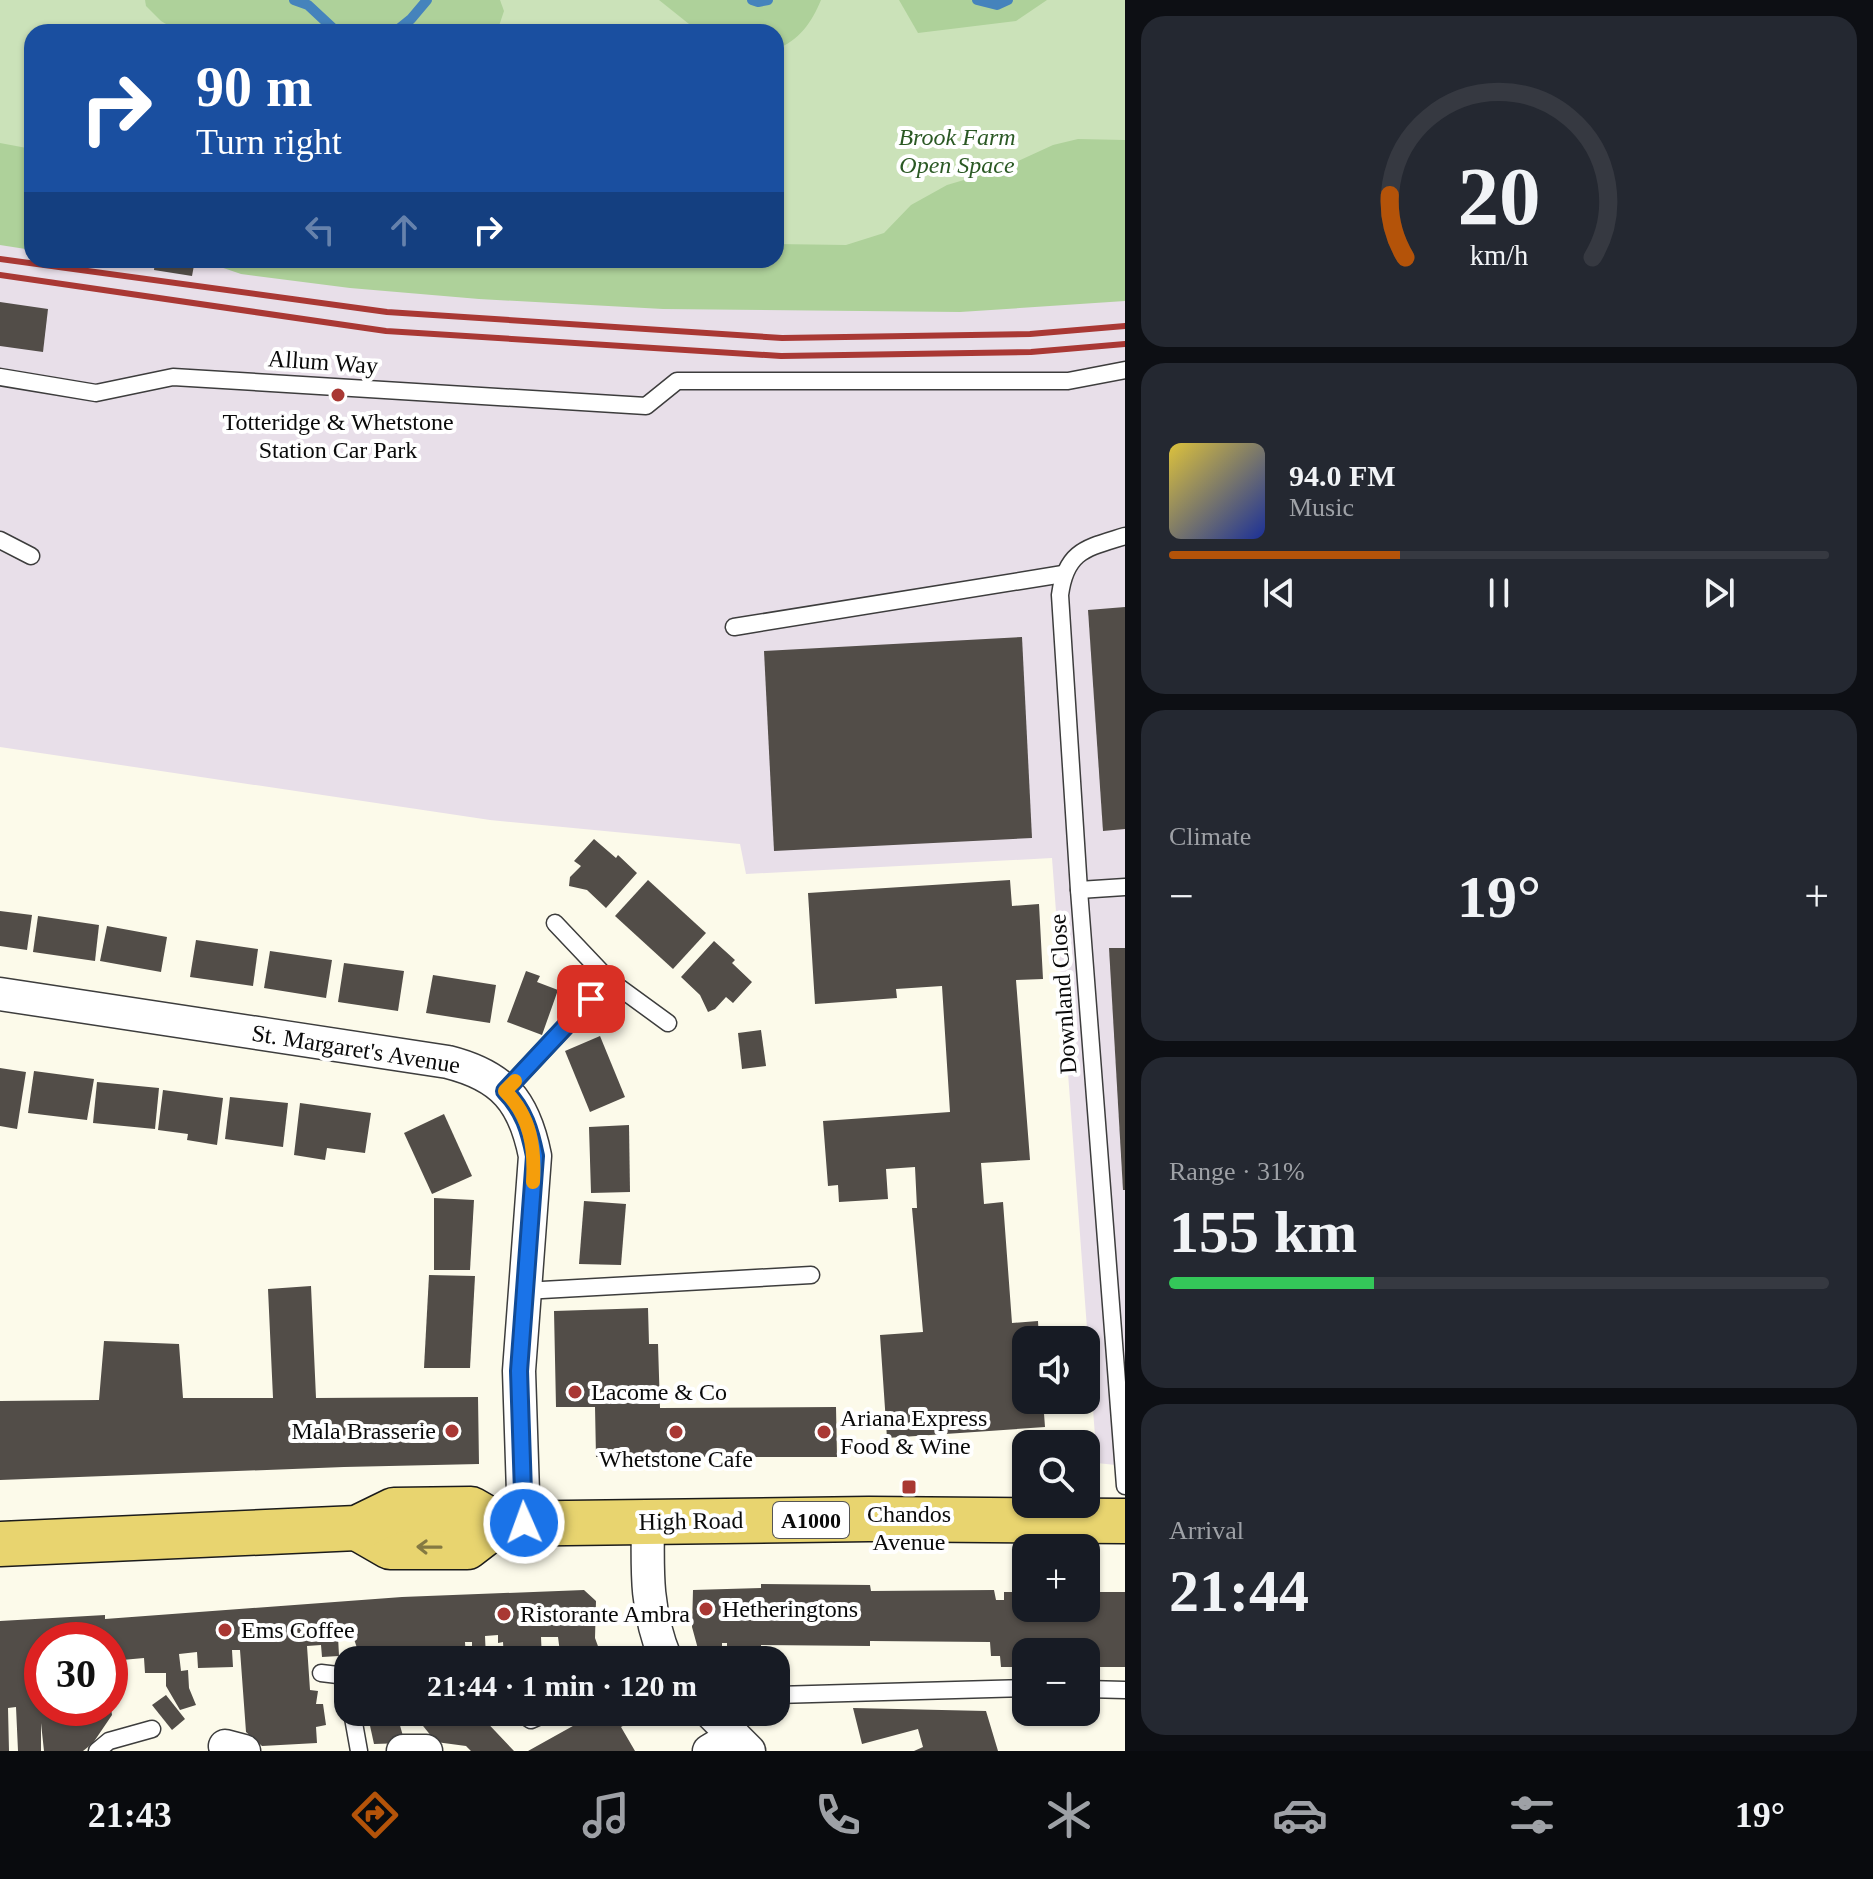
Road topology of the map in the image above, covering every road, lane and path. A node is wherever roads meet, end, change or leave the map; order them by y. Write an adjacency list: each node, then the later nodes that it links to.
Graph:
1 (1125, 370): 2 (lane, Allum Way)
2 (0, 377)
3 (1125, 536): 6 (lane)
4 (0, 540): 5 (lane)
5 (31, 556)
6 (1063, 574): 7 (lane); 9 (lane, Downland Close)
7 (734, 627)
8 (1125, 887): 9 (lane)
9 (1079, 890): 17 (lane, Downland Close)
10 (555, 923): 11 (lane)
11 (609, 980): 13 (lane); 14 (lane)
12 (0, 994): 14 (street, St. Margaret's Avenue)
13 (668, 1023)
14 (505, 1091): 16 (street, St. Margaret's Avenue)
15 (811, 1275): 16 (lane)
16 (524, 1291): 21 (street, St. Margaret's Avenue)
17 (1119, 1334): 18 (lane, Downland Close)
18 (1125, 1486)
19 (1125, 1521): 20 (main road, High Road / A1000)
20 (648, 1522): 21 (main road, High Road / A1000); 23 (street)
21 (511, 1524): 22 (main road)
22 (0, 1544)
23 (658, 1646)
24 (321, 1673): 25 (lane)
25 (334, 1675)
26 (1012, 1688): 29 (lane)
27 (1100, 1689): 28 (lane)
28 (1125, 1690)
29 (790, 1695)
30 (355, 1726): 35 (lane)
31 (719, 1726): 33 (street)
32 (152, 1729): 34 (lane)
33 (731, 1746)
34 (97, 1751)
35 (359, 1751)
36 (403, 1751): 37 (street)
37 (426, 1751)

